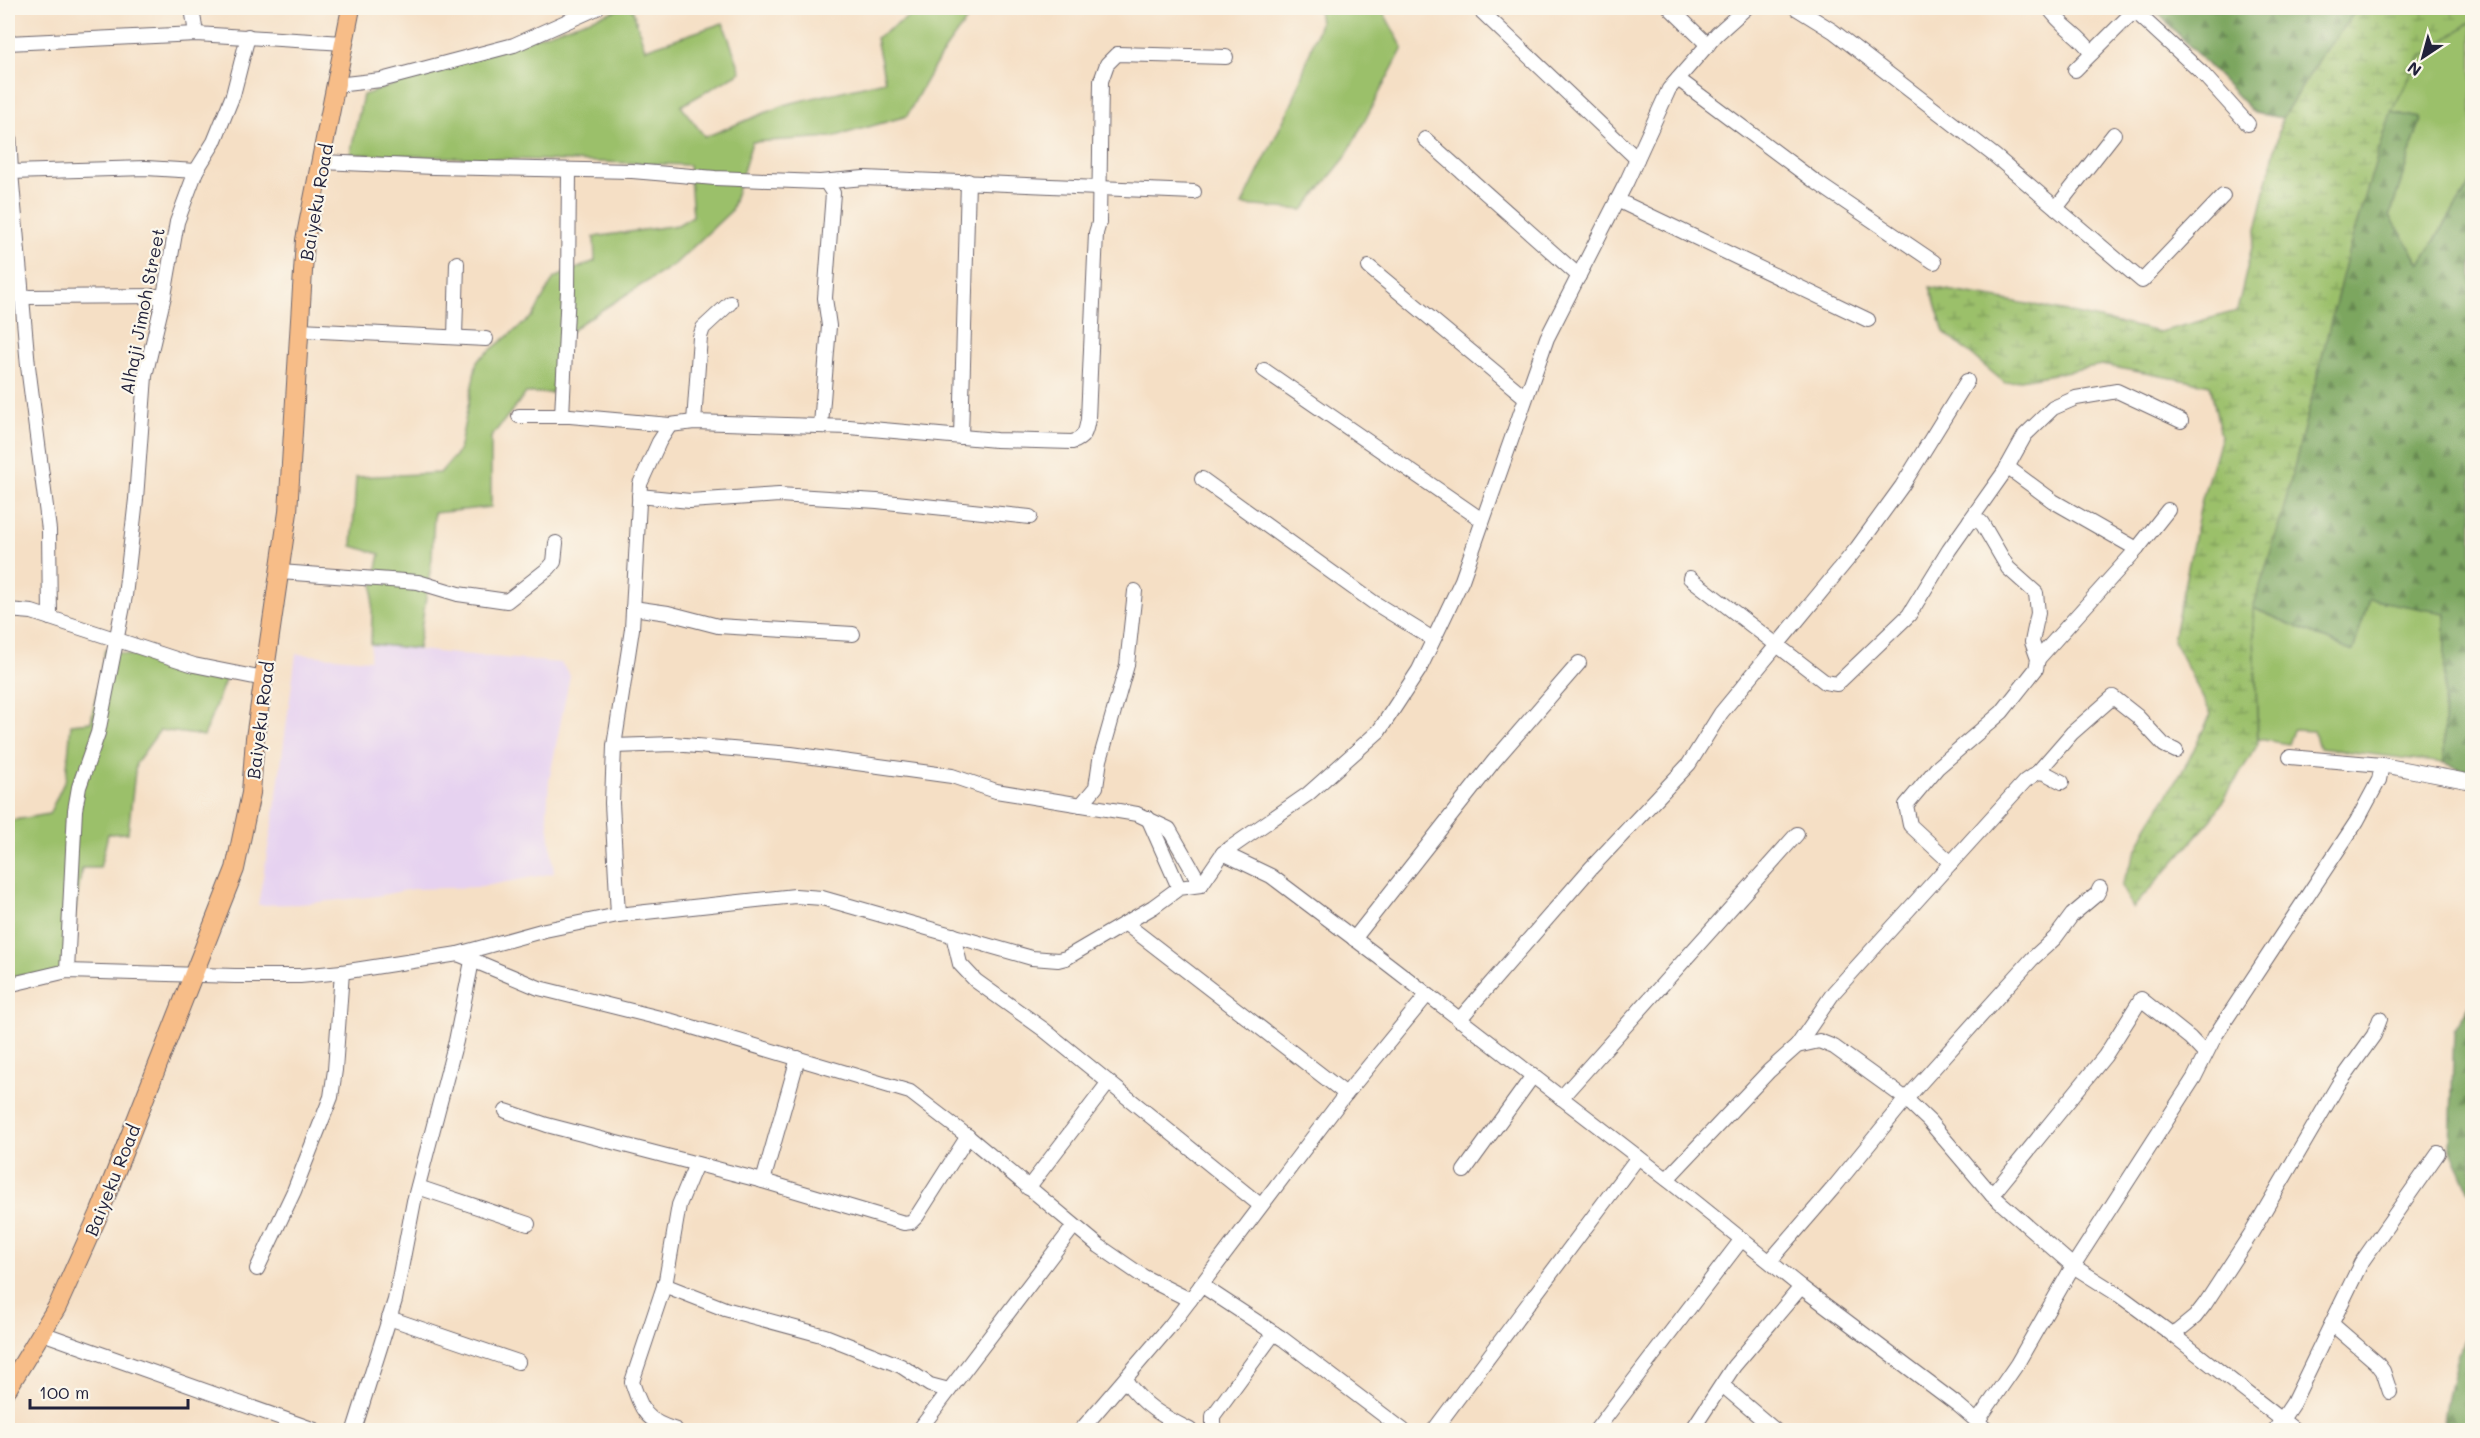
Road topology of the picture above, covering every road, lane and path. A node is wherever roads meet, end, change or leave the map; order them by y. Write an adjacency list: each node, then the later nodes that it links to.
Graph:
1 (192, 8): 9 (street)
2 (351, 8): 12 (main road, Baiyeku Road)
3 (597, 8): 18 (street)
4 (1478, 8): 23 (street)
5 (1670, 8): 13 (street)
6 (1746, 8): 13 (street)
7 (1796, 8): 34 (street)
8 (2049, 8): 14 (street)
9 (196, 34): 10 (street); 11 (street)
10 (248, 36): 12 (street); 25 (street, Alhaji Jimoh Street)
11 (8, 42)
12 (344, 43): 18 (main road, Baiyeku Road)
13 (1708, 45): 17 (street)
14 (2092, 52): 16 (street); 20 (street)
15 (1226, 57): 29 (street)
16 (2075, 70)
17 (1678, 79): 23 (street); 35 (street)
18 (336, 85): 24 (main road, Baiyeku Road)
19 (8, 113): 27 (street)
20 (2248, 124)
21 (2114, 134): 34 (street)
22 (1425, 139): 38 (street)
23 (1637, 159): 33 (street)
24 (322, 162): 26 (street); 43 (main road, Baiyeku Road)
25 (196, 171): 27 (street); 39 (street, Alhaji Jimoh Street)
26 (570, 171): 30 (street); 50 (street)
27 (10, 172): 40 (street)
28 (968, 181): 29 (street); 30 (street); 55 (street)
29 (1093, 186): 31 (street); 55 (street)
30 (830, 187): 54 (street)
31 (1194, 192)
32 (2223, 196): 34 (street)
33 (1617, 200): 38 (street); 42 (street)
34 (2056, 208)
35 (1934, 262)
36 (458, 263): 44 (street)
37 (1369, 267): 48 (street)
38 (1579, 276): 48 (street)
39 (164, 296): 40 (street); 73 (street, Alhaji Jimoh Street)
40 (24, 297): 70 (street)
41 (730, 303): 52 (street)
42 (1868, 320)
43 (300, 330): 44 (street); 65 (main road, Baiyeku Road)
44 (455, 337): 45 (street)
45 (486, 339)
46 (1264, 370): 61 (street)
47 (1967, 381): 74 (street)
48 (1525, 397): 61 (street)
49 (519, 416): 50 (street)
50 (562, 416): 53 (street)
51 (2181, 421): 56 (street)
52 (694, 422): 53 (street); 54 (street)
53 (670, 425): 58 (street)
54 (821, 425): 55 (street)
55 (961, 437)
56 (2007, 467): 62 (street); 64 (street)
57 (1202, 479): 72 (street)
58 (639, 496): 60 (street); 68 (street)
59 (2168, 510): 64 (street)
60 (1030, 517)
61 (1482, 520): 72 (street)
62 (1970, 520): 74 (street); 75 (street)
63 (556, 543): 65 (street)
64 (2137, 549): 75 (street)
65 (280, 572): 77 (main road, Baiyeku Road)
66 (1690, 578): 74 (street)
67 (1135, 591): 85 (street)
68 (633, 608): 71 (street); 78 (street)
69 (8, 610): 70 (street)
70 (50, 618): 73 (street)
71 (853, 634)
72 (1433, 639): 90 (street)
73 (117, 641): 77 (street); 103 (street, Alhaji Jimoh Street)
74 (1779, 645): 109 (street)
75 (2038, 659): 91 (street)
76 (1579, 663): 98 (street)
77 (264, 679): 105 (main road, Baiyeku Road)
78 (614, 746): 86 (street); 95 (street)
79 (2176, 751): 82 (street)
80 (2290, 757): 81 (street)
81 (2382, 765): 84 (street); 111 (street)
82 (2038, 772): 83 (street); 91 (street)
83 (2062, 782)
84 (2472, 782)
85 (1096, 787): 86 (street); 87 (street)
86 (1081, 805): 87 (street)
87 (1107, 808): 88 (street)
88 (1148, 818): 92 (street); 93 (street)
89 (1797, 834): 116 (street)
90 (1223, 853): 92 (street); 98 (street)
91 (1951, 863): 110 (street)
92 (1201, 885): 93 (street)
93 (1179, 888): 96 (street)
94 (2100, 888): 117 (street)
95 (618, 915): 97 (street); 99 (street)
96 (1126, 924): 97 (street); 115 (street)
97 (953, 935): 114 (street)
98 (1354, 939): 107 (street)
99 (489, 946): 100 (street); 102 (street)
100 (458, 954): 101 (street); 104 (street)
101 (472, 961): 102 (street); 126 (street)
102 (491, 970): 112 (street)
103 (67, 971): 105 (street); 106 (street)
104 (342, 972): 105 (street); 135 (street)
105 (194, 974): 142 (main road, Baiyeku Road)
106 (8, 985)
107 (1428, 995): 109 (street); 115 (street)
108 (2380, 1019): 144 (street)
109 (1459, 1020): 113 (street)
110 (1797, 1046): 117 (street); 124 (street)
111 (2205, 1054): 128 (street); 134 (street)
112 (798, 1058): 119 (street); 125 (street)
113 (1532, 1077): 116 (street); 123 (street)
114 (1109, 1082): 127 (street); 129 (street)
115 (1346, 1094): 129 (street)
116 (1561, 1098): 121 (street)
117 (1906, 1099): 128 (street); 133 (street)
118 (506, 1111): 122 (street)
119 (968, 1136): 125 (street); 127 (street)
120 (2438, 1153): 141 (street)
121 (1638, 1157): 124 (street); 164 (street)
122 (696, 1164): 125 (street); 136 (street)
123 (1464, 1171)
124 (1667, 1179): 132 (street)
125 (763, 1181)
126 (418, 1187): 130 (street); 140 (street)
127 (1028, 1188): 131 (street)
128 (1992, 1195): 134 (street)
129 (1260, 1206): 137 (street)
130 (528, 1224)
131 (1074, 1226): 139 (street); 151 (street)
132 (1742, 1239): 133 (street); 165 (street)
133 (1770, 1261): 138 (street)
134 (2073, 1266): 144 (street); 155 (street)
135 (257, 1269)
136 (664, 1285): 148 (street); 158 (street)
137 (1201, 1285): 139 (street); 143 (street)
138 (1801, 1287): 149 (street); 155 (street)
139 (1190, 1300): 147 (street)
140 (389, 1318): 145 (street); 157 (street)
141 (2332, 1324): 152 (street); 154 (street)
142 (42, 1333): 146 (main road, Baiyeku Road); 156 (street)
143 (1274, 1333): 162 (street); 163 (street)
144 (2173, 1335): 154 (street)
145 (518, 1362)
146 (13, 1371): 150 (main road, Baiyeku Road)
147 (1125, 1380): 160 (street); 161 (street)
148 (930, 1385): 151 (street); 153 (street)
149 (1722, 1385): 166 (street); 167 (street)
150 (8, 1388)
151 (949, 1390): 153 (street)
152 (2390, 1392)
153 (936, 1406): 159 (street)
154 (2278, 1425): 168 (street)
155 (1982, 1426)
156 (315, 1431)
157 (354, 1431)
158 (676, 1431)
159 (919, 1431)
160 (1081, 1431)
161 (1190, 1431)
162 (1216, 1431)
163 (1403, 1431)
164 (1434, 1431)
165 (1596, 1431)
166 (1692, 1431)
167 (1775, 1431)
168 (2295, 1431)

